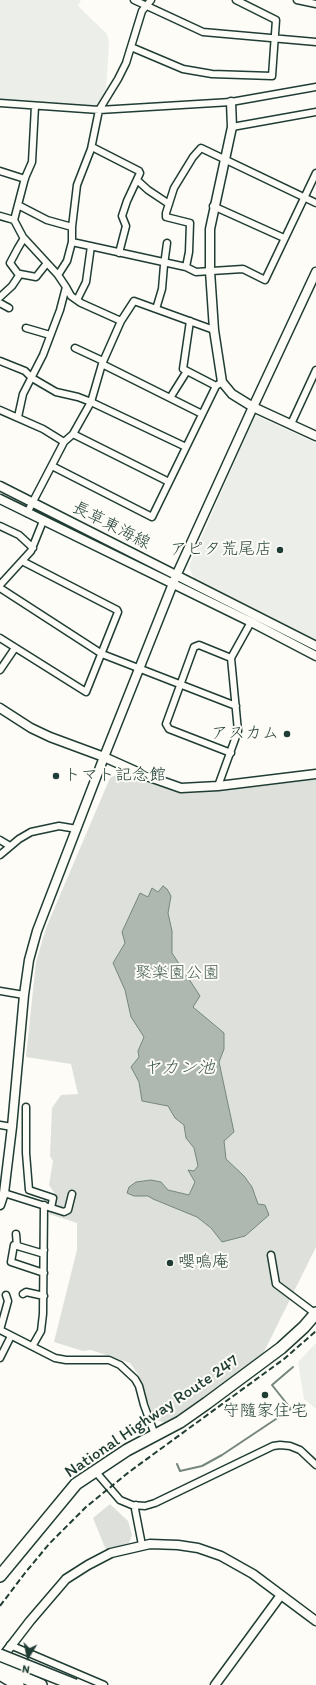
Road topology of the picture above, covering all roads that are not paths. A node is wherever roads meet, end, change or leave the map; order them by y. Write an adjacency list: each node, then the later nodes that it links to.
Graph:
1 (134, 0): 6 (street)
2 (151, 0): 6 (street)
3 (236, 0): 7 (street)
4 (297, 0): 5 (street)
5 (316, 4)
6 (146, 6): 7 (street); 9 (street)
7 (275, 39): 8 (street); 9 (street)
8 (316, 42)
9 (131, 48): 14 (street)
10 (316, 87): 11 (street)
11 (231, 102): 14 (street); 16 (street)
12 (0, 103): 13 (street)
13 (35, 106): 14 (street); 21 (street)
14 (99, 110): 17 (street)
15 (316, 112): 16 (street)
16 (232, 127): 18 (street)
17 (92, 147): 22 (street); 30 (street)
18 (225, 160): 23 (street); 25 (street); 27 (street)
19 (0, 171): 21 (street)
20 (316, 173): 23 (street)
21 (25, 179): 26 (street)
22 (137, 180): 25 (street); 36 (street)
23 (304, 198): 24 (street); 32 (street)
24 (316, 203)
25 (169, 204): 39 (street)
26 (18, 205): 29 (street); 30 (street)
27 (213, 206): 32 (street); 40 (street)
28 (0, 216): 29 (street)
29 (14, 220): 31 (street)
30 (72, 227): 33 (street)
31 (24, 238): 38 (street); 42 (street)
32 (284, 238): 40 (street)
33 (72, 242): 35 (street); 43 (street)
34 (167, 243): 37 (street)
35 (91, 246): 36 (street); 46 (street)
36 (119, 253): 37 (street)
37 (164, 262): 39 (street); 49 (street)
38 (47, 263): 42 (street); 43 (street)
39 (186, 267): 40 (street)
40 (210, 271): 53 (street)
41 (316, 272): 65 (street)
42 (19, 275): 45 (street)
43 (58, 275): 44 (street)
44 (66, 288): 46 (street); 54 (street)
45 (0, 297)
46 (77, 300): 50 (street)
47 (0, 303): 48 (street)
48 (10, 308)
49 (156, 309): 50 (street); 51 (street)
50 (121, 321): 57 (street)
51 (190, 321): 53 (street); 59 (street)
52 (26, 328): 54 (street)
53 (214, 330): 61 (street)
54 (50, 336): 60 (street)
55 (75, 348): 57 (street)
56 (0, 361): 60 (street)
57 (102, 362): 63 (street); 64 (street)
58 (316, 370): 62 (street)
59 (187, 371): 61 (street); 63 (street)
60 (32, 378): 64 (street); 68 (street)
61 (219, 384): 65 (street); 67 (street)
62 (313, 384): 69 (street)
63 (170, 398): 67 (street)
64 (91, 402): 70 (street); 73 (street)
65 (253, 407): 69 (street); 84 (street)
66 (0, 410): 68 (street)
67 (202, 414): 73 (street)
68 (18, 417): 72 (street)
69 (291, 424): 71 (street)
70 (73, 434): 72 (street); 75 (street)
71 (316, 436)
72 (64, 442): 74 (street)
73 (186, 447): 75 (street)
74 (52, 466): 75 (street); 78 (street)
75 (169, 482)
76 (0, 486): 78 (street, 長草東海線)
77 (0, 499): 79 (street, 長草東海線)
78 (32, 503): 79 (street); 84 (street, 長草東海線)
79 (27, 513): 80 (street, 長草東海線)
80 (43, 521): 82 (street); 84 (street, 長草東海線)
81 (0, 526): 82 (street)
82 (33, 548): 83 (street)
83 (22, 561): 85 (street); 91 (street)
84 (175, 580): 87 (street, 長草東海線); 89 (street, 長草東海線); 94 (street)
85 (0, 585)
86 (0, 588): 91 (street)
87 (252, 622): 92 (street, 長草東海線); 93 (street)
88 (0, 638): 90 (street)
89 (316, 646)
90 (15, 648): 91 (street); 95 (street)
91 (102, 654): 94 (street)
92 (316, 656)
93 (232, 658): 96 (street); 97 (street)
94 (140, 668): 96 (street); 100 (street)
95 (0, 670)
96 (180, 684): 97 (street); 99 (street)
97 (236, 706): 99 (street)
98 (0, 708): 100 (street)
99 (231, 753): 102 (street)
100 (104, 757): 102 (street); 103 (street)
101 (316, 774): 102 (street)
102 (218, 786)
103 (77, 829): 105 (street); 108 (street)
104 (0, 840): 105 (street)
105 (10, 846): 106 (street)
106 (0, 854)
107 (0, 991): 108 (street)
108 (24, 995): 111 (street)
109 (26, 1107): 115 (street)
110 (0, 1125): 111 (street)
111 (12, 1127): 112 (street)
112 (4, 1193): 114 (street); 115 (street)
113 (72, 1194): 115 (street)
114 (0, 1205)
115 (48, 1206): 118 (street)
116 (16, 1234): 117 (street)
117 (16, 1246): 118 (street); 120 (street)
118 (44, 1250): 120 (street)
119 (271, 1255): 124 (street)
120 (44, 1273): 123 (street)
121 (23, 1294): 123 (street)
122 (6, 1295): 125 (street)
123 (44, 1296): 127 (street)
124 (316, 1313): 129 (highway, National Highway Route 247)
125 (0, 1330): 126 (street)
126 (11, 1336): 127 (street); 128 (street)
127 (33, 1345): 129 (street)
128 (0, 1358)
129 (155, 1435): 131 (highway, National Highway Route 247)
130 (316, 1465): 132 (street)
131 (95, 1471): 132 (street); 134 (highway, National Highway Route 247)
132 (136, 1505): 133 (street)
133 (142, 1545): 135 (street); 137 (street)
134 (0, 1576)
135 (280, 1595): 136 (street); 146 (street)
136 (316, 1621)
137 (10, 1645): 139 (street); 145 (street)
138 (0, 1655): 144 (highway, bridge)
139 (0, 1660)
140 (0, 1667): 143 (highway)
141 (0, 1674): 142 (highway)
142 (18, 1685)
143 (41, 1685)
144 (75, 1685)
145 (104, 1685)
146 (215, 1685)

